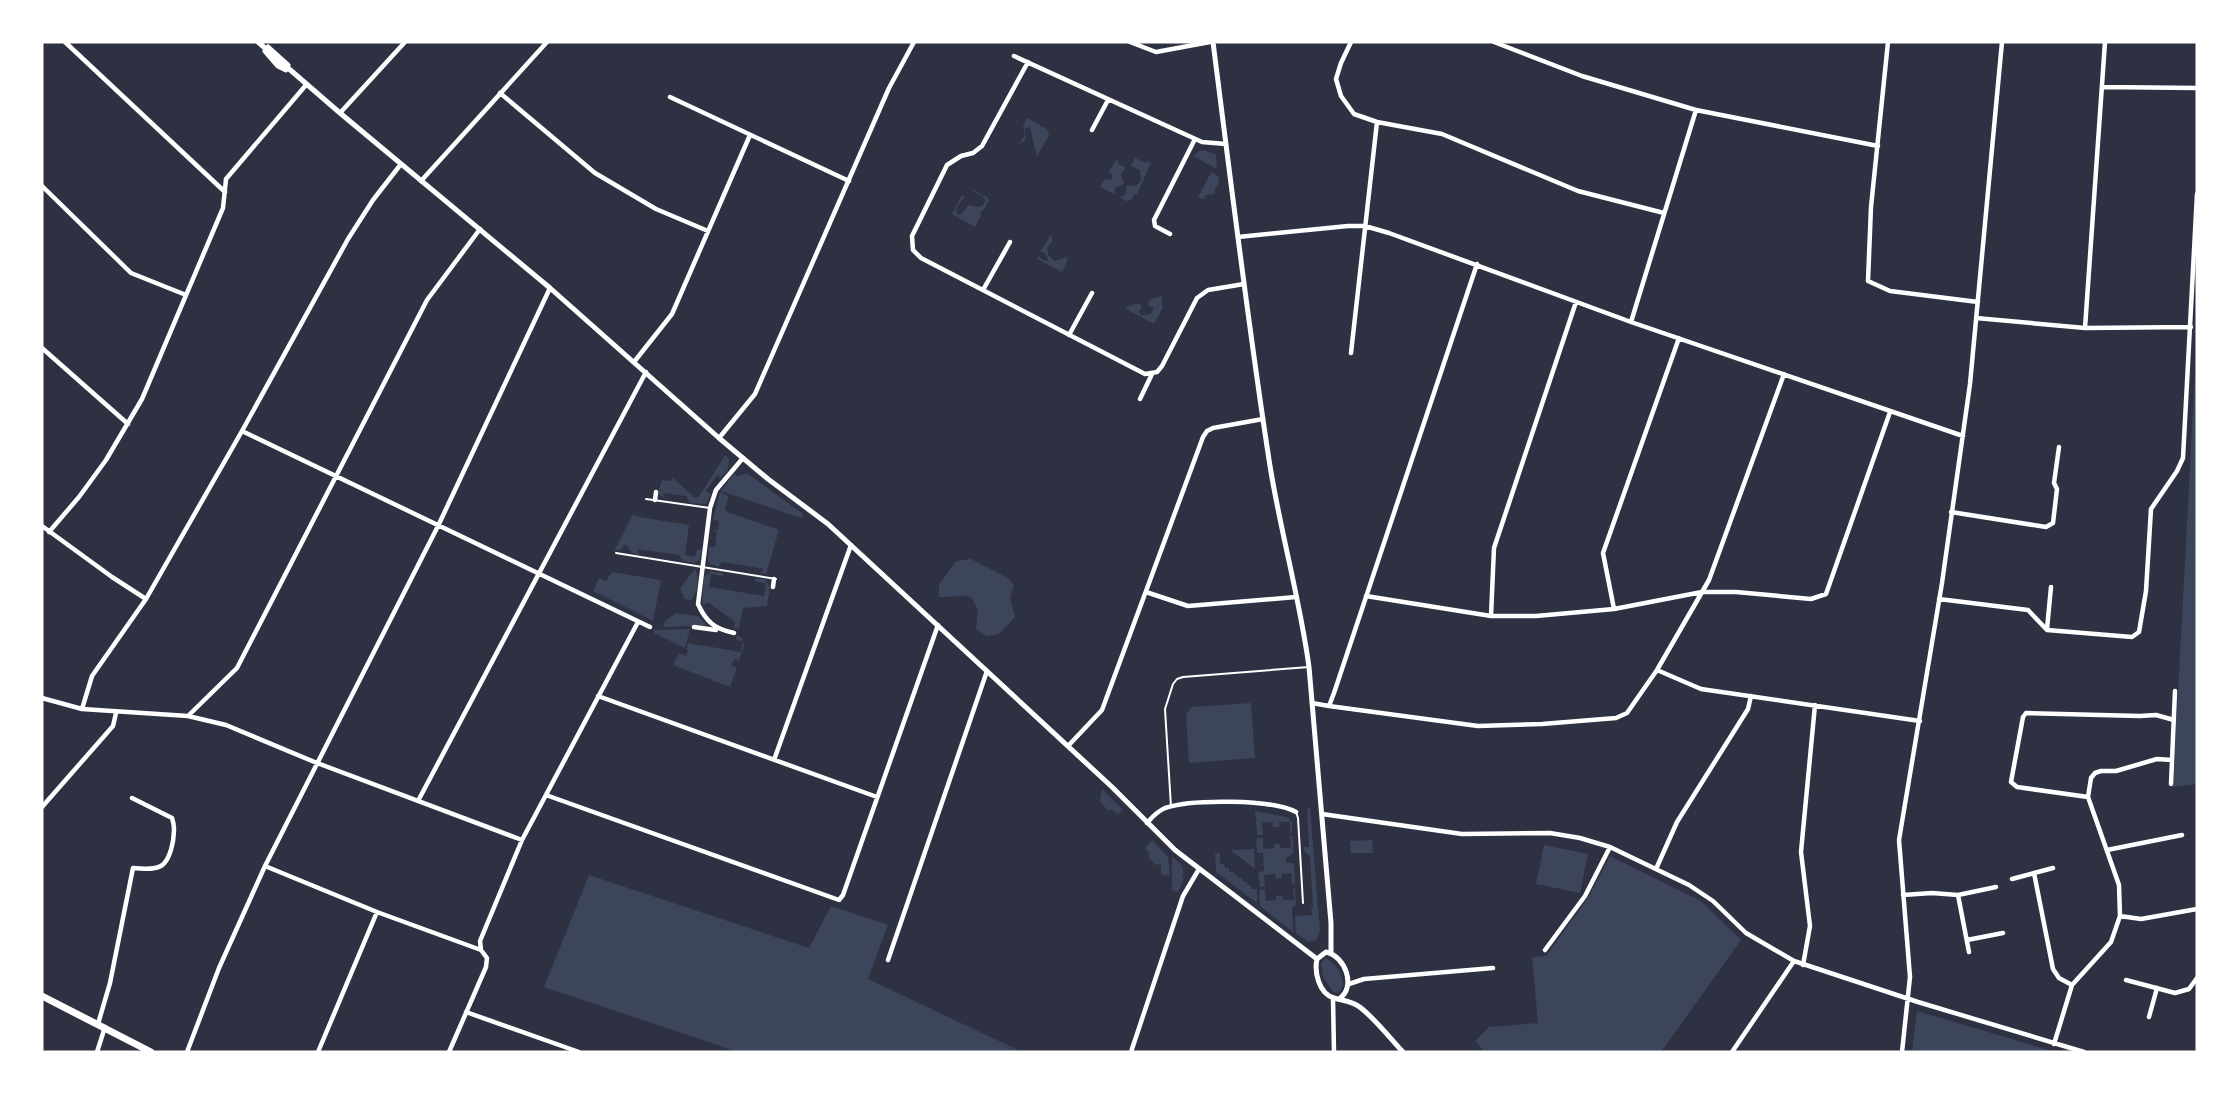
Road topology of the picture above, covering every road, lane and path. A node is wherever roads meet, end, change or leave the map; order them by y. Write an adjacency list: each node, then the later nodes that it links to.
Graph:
1 (65, 42): 33 (street)
2 (258, 42): 15 (street)
3 (405, 42): 22 (street)
4 (547, 42): 18 (street)
5 (914, 42): 31 (street)
6 (1130, 42): 7 (street)
7 (1212, 42): 27 (street)
8 (1351, 42): 23 (street)
9 (1494, 42): 21 (street)
10 (1888, 42): 28 (street)
11 (2002, 42): 49 (street)
12 (2105, 42): 16 (street)
13 (1014, 56): 14 (street)
14 (1028, 62): 20 (street); 45 (street)
15 (306, 85): 22 (street); 33 (street)
16 (2102, 87): 17 (street); 53 (street)
17 (2197, 88)
18 (500, 93): 30 (street); 38 (street)
19 (670, 97): 25 (street)
20 (1108, 100): 24 (street); 26 (street)
21 (1696, 110): 28 (street); 35 (street)
22 (340, 113): 29 (street)
23 (1377, 122): 35 (street); 36 (street)
24 (1092, 130)
25 (750, 135): 31 (street); 38 (street)
26 (1195, 139): 27 (street); 39 (street)
27 (1226, 144): 40 (street)
28 (1878, 147): 49 (street)
29 (401, 164): 30 (street); 66 (street)
30 (421, 181): 37 (street)
31 (849, 181): 68 (street)
32 (42, 186): 47 (street)
33 (225, 192): 47 (street)
34 (2197, 194): 52 (street)
35 (1664, 213): 51 (street)
36 (1365, 226): 40 (street); 42 (street); 57 (street)
37 (480, 229): 44 (street); 71 (street)
38 (708, 231): 58 (street)
39 (1170, 234)
40 (1238, 237): 43 (street)
41 (1010, 242): 45 (street)
42 (1477, 264): 48 (street); 89 (street)
43 (1244, 284): 60 (street); 64 (street)
44 (550, 288): 58 (street); 78 (street)
45 (983, 290): 54 (street)
46 (1092, 293): 54 (street)
47 (186, 295): 65 (street)
48 (1576, 302): 51 (street); 94 (street)
49 (1978, 302): 50 (street)
50 (1976, 318): 53 (street); 67 (street)
51 (1631, 322): 55 (street)
52 (2191, 327): 53 (street); 100 (street)
53 (2085, 328)
54 (1069, 335): 60 (street)
55 (1679, 338): 61 (street); 93 (street)
56 (42, 348): 65 (street)
57 (1351, 353)
58 (634, 362): 59 (street)
59 (646, 372): 68 (street); 83 (street)
60 (1152, 374): 62 (street)
61 (1784, 374): 63 (street); 88 (street)
62 (1140, 399)
63 (1890, 412): 67 (street); 88 (street)
64 (1263, 419): 87 (street); 90 (street)
65 (128, 424): 79 (street)
66 (242, 431): 71 (street); 91 (street)
67 (1963, 436): 76 (street)
68 (719, 438): 70 (street)
69 (2059, 447): 76 (street)
70 (743, 458): 75 (street); 80 (street)
71 (337, 477): 78 (street); 114 (street)
72 (656, 492): 74 (street)
73 (646, 499): 74 (lane)
74 (655, 500): 75 (lane)
75 (710, 508): 82 (street)
76 (1952, 512): 92 (street)
77 (42, 526): 79 (street)
78 (438, 526): 83 (street); 120 (street)
79 (49, 532): 91 (street)
80 (851, 545): 96 (street); 118 (street)
81 (616, 553): 82 (lane)
82 (702, 567): 84 (lane); 99 (street)
83 (538, 575): 95 (street); 126 (street)
84 (775, 579): 85 (street)
85 (773, 587)
86 (2051, 587): 100 (street)
87 (1146, 592): 90 (street); 117 (street)
88 (1702, 592): 93 (street); 103 (street)
89 (1366, 596): 94 (street); 111 (street)
90 (1296, 597): 102 (street)
91 (146, 599): 112 (street)
92 (1939, 599): 100 (street); 116 (street)
93 (1614, 609): 94 (street)
94 (1491, 616)
95 (638, 622): 97 (street); 106 (street)
96 (938, 625): 104 (street); 123 (street)
97 (650, 627)
98 (694, 627): 99 (street)
99 (722, 630): 101 (street)
100 (2047, 630)
101 (734, 633)
102 (1309, 667): 109 (street); 128 (lane)
103 (1657, 670): 107 (street); 111 (street)
104 (987, 671): 117 (street); 156 (street)
105 (2175, 691): 115 (street)
106 (598, 696): 118 (street); 122 (street)
107 (1751, 696): 110 (street); 139 (street)
108 (42, 698): 112 (street)
109 (1312, 703): 111 (street); 130 (street)
110 (1815, 705): 116 (street); 158 (street)
111 (1329, 706)
112 (82, 709): 113 (street)
113 (116, 713): 114 (street); 127 (street)
114 (188, 716): 120 (street)
115 (2174, 720): 119 (street); 124 (street)
116 (1920, 721): 143 (street)
117 (1068, 746): 131 (street)
118 (774, 760): 123 (street)
119 (2172, 760): 121 (street); 124 (street)
120 (317, 762): 126 (street); 136 (street)
121 (2171, 784)
122 (546, 795): 123 (street); 133 (street)
123 (877, 797)
124 (2088, 797): 135 (street)
125 (132, 798): 170 (street)
126 (418, 801): 133 (street)
127 (42, 807)
128 (1171, 807): 129 (street); 131 (street)
129 (1296, 812): 145 (lane)
130 (1322, 814): 134 (street); 154 (street)
131 (1147, 823): 138 (street)
132 (2182, 835): 135 (street)
133 (522, 840): 151 (street)
134 (1610, 847): 139 (street); 152 (street)
135 (2107, 850): 148 (street)
136 (265, 866): 147 (street); 174 (street)
137 (2053, 868): 140 (street)
138 (1199, 869): 155 (street); 178 (street)
139 (1656, 869): 157 (street)
140 (2034, 873): 141 (street); 163 (street)
141 (2012, 879)
142 (1996, 887): 144 (street)
143 (1903, 895): 144 (street); 167 (street)
144 (1958, 895): 150 (street)
145 (1303, 903)
146 (2197, 909): 148 (street)
147 (376, 912): 151 (street); 175 (street)
148 (2120, 916): 163 (street)
149 (2003, 933): 150 (street)
150 (1967, 940): 153 (street)
151 (481, 950): 168 (street)
152 (1545, 950)
153 (1969, 952)
154 (1331, 953): 155 (street); 162 (street)
155 (1317, 959): 166 (street)
156 (888, 960)
157 (1794, 961): 158 (street); 181 (street)
158 (1803, 965): 167 (street)
159 (1493, 968): 162 (street)
160 (2197, 978): 164 (street)
161 (2126, 980): 164 (street)
162 (1349, 984): 166 (street)
163 (2072, 985): 171 (street)
164 (2157, 988): 169 (street)
165 (42, 996): 170 (main road)
166 (1336, 998): 179 (street); 180 (street)
167 (1908, 999): 171 (street); 182 (street)
168 (466, 1012): 176 (street); 177 (street)
169 (2149, 1017)
170 (101, 1025): 172 (street); 173 (main road)
171 (2054, 1044): 183 (street)
172 (97, 1052)
173 (151, 1052)
174 (187, 1052)
175 (318, 1052)
176 (449, 1052)
177 (579, 1052)
178 (1131, 1052)
179 (1334, 1052)
180 (1403, 1052)
181 (1732, 1052)
182 (1902, 1052)
183 (2084, 1052)

